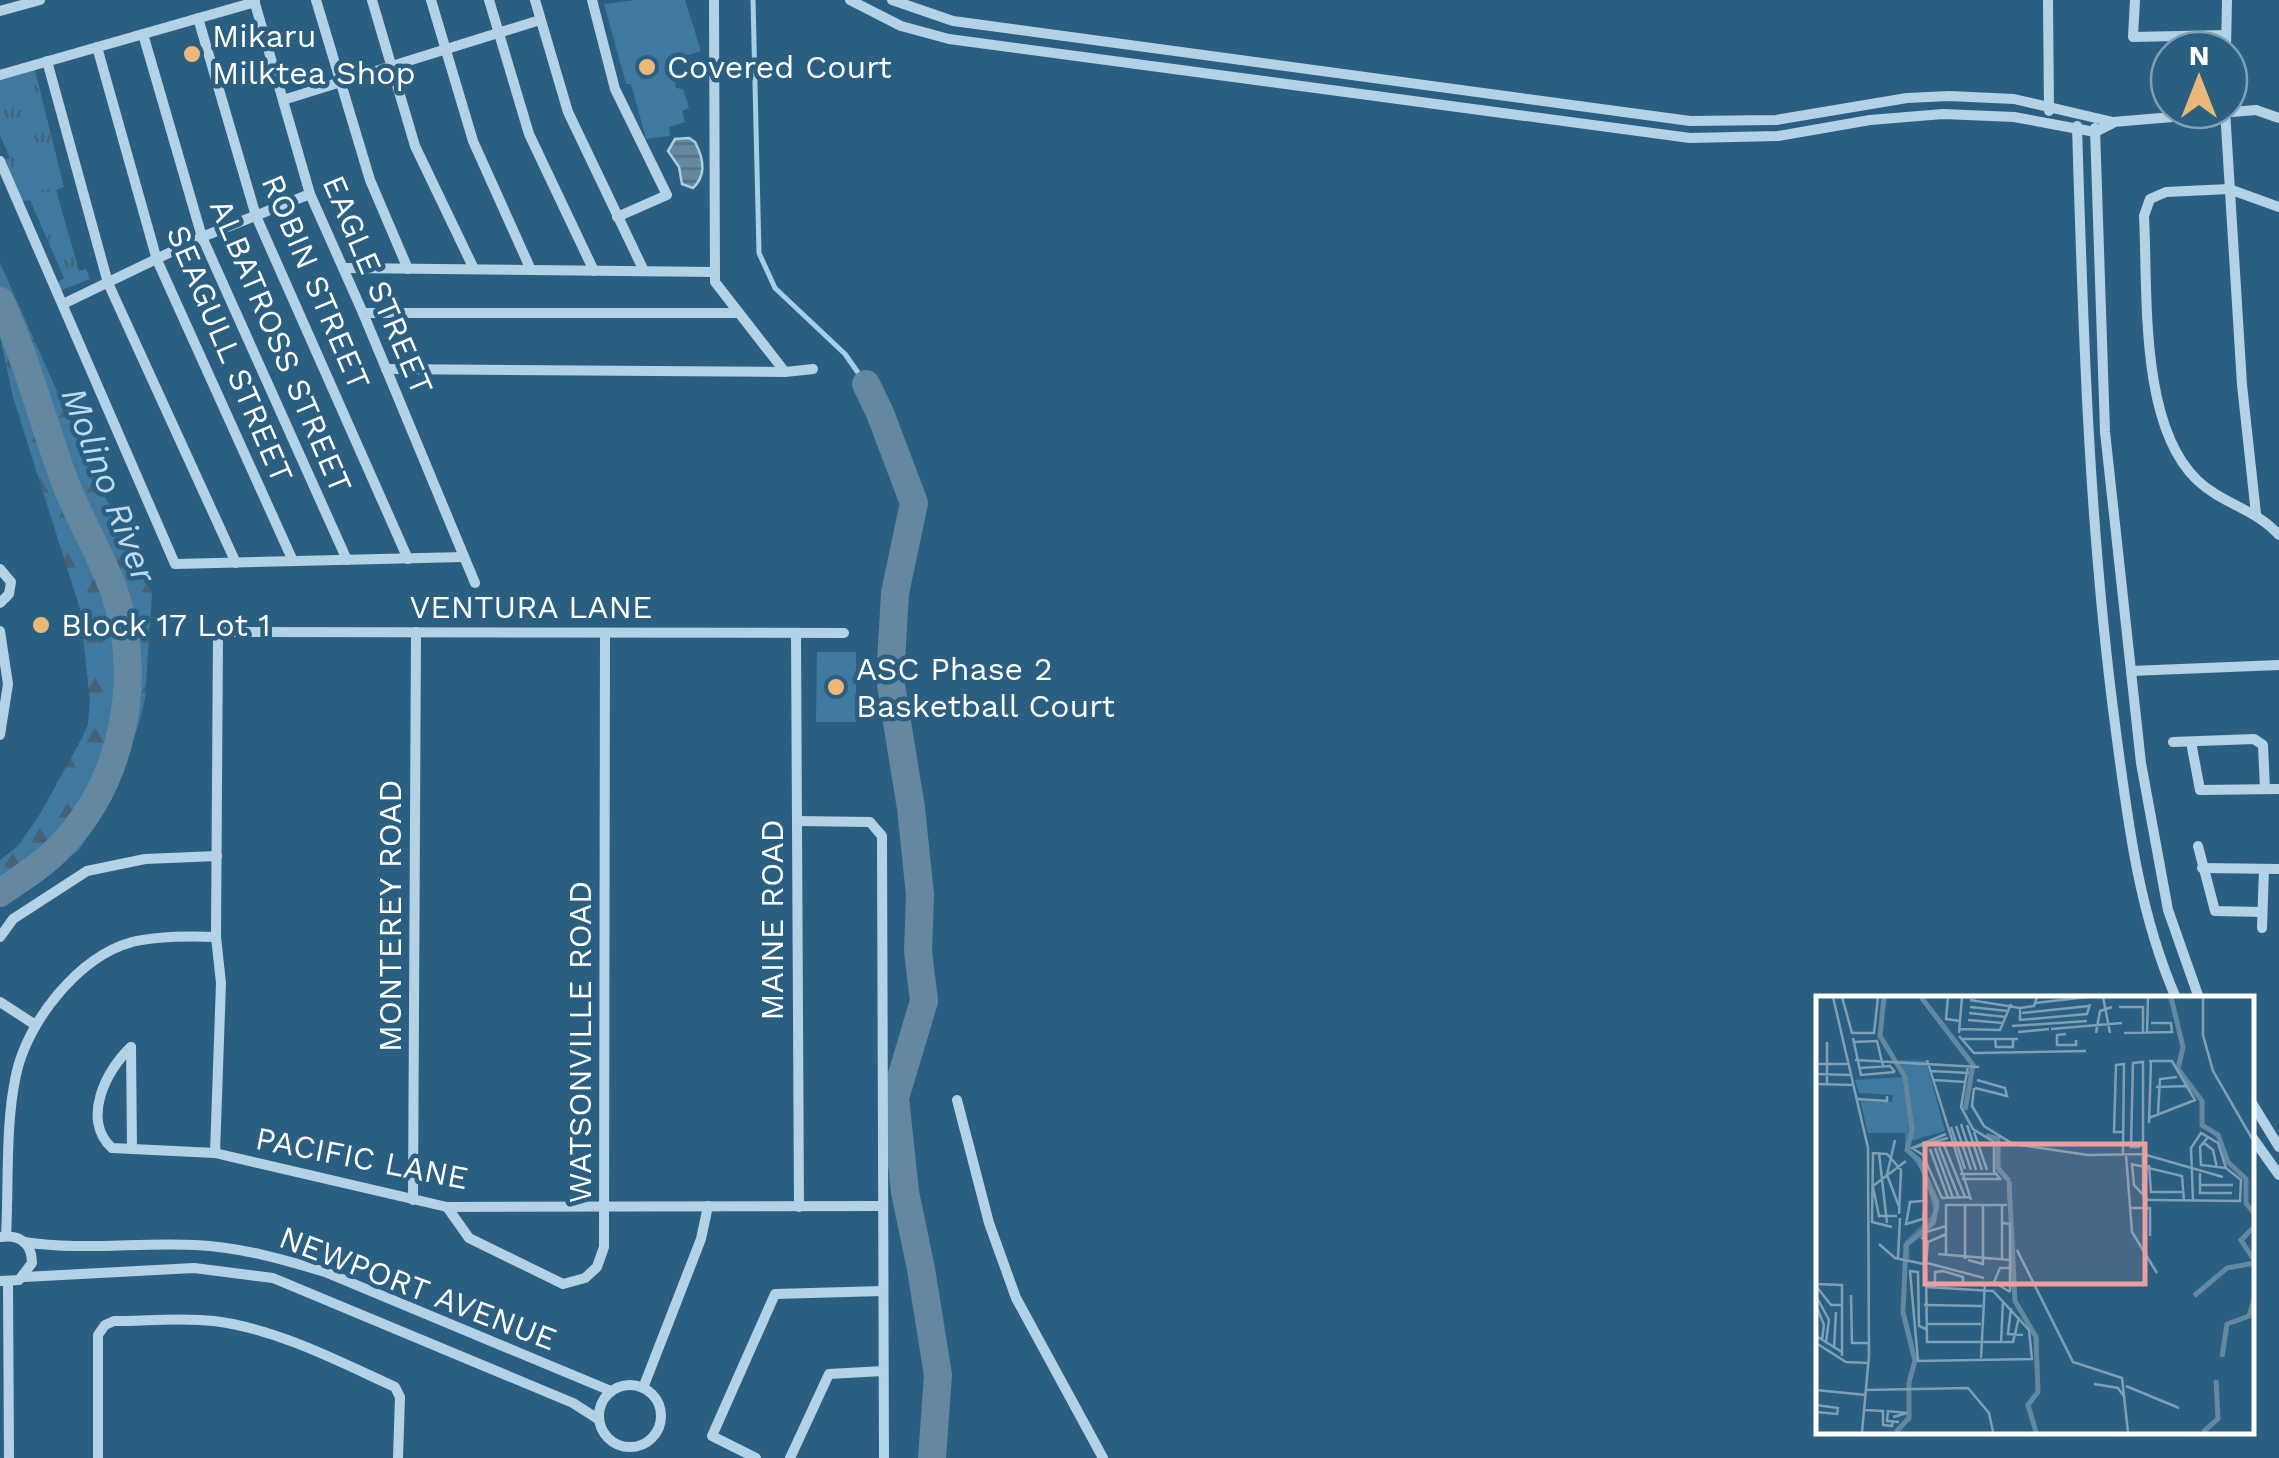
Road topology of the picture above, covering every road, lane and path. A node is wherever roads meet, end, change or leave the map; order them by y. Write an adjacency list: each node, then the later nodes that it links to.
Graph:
1 (40, 0): 15 (street)
2 (316, 0): 27 (street)
3 (372, 0): 25 (street)
4 (431, 0): 23 (street)
5 (489, 0): 19 (street)
6 (535, 0): 17 (street)
7 (592, 0): 45 (street)
8 (714, 0): 54 (street)
9 (850, 0): 35 (street)
10 (892, 0): 29 (street)
11 (2048, 0): 29 (street)
12 (2134, 0): 21 (street)
13 (2227, 0): 18 (street)
14 (254, 1): 16 (street); 28 (street, EAGLE STREET)
15 (0, 10)
16 (198, 18): 20 (street); 44 (street, ROBIN STREET)
17 (540, 20): 19 (street); 45 (street)
18 (2226, 30)
19 (499, 32): 23 (street); 52 (street)
20 (143, 34): 22 (street); 46 (street, ALBATROSS STREET)
21 (2149, 37)
22 (98, 47): 24 (street); 47 (street, SEAGULL STREET)
23 (445, 50): 25 (street); 51 (street)
24 (47, 62): 26 (street); 55 (street)
25 (390, 67): 27 (street); 50 (street)
26 (0, 75)
27 (340, 82): 28 (street); 49 (street)
28 (282, 100): 42 (street, EAGLE STREET)
29 (2050, 105): 31 (street); 35 (street)
30 (2249, 110): 33 (street)
31 (2077, 115): 32 (street); 37 (street)
32 (2095, 118): 36 (street); 39 (street)
33 (2279, 118)
34 (2149, 119): 36 (street)
35 (2049, 122): 37 (street)
36 (2114, 122): 39 (street)
37 (2077, 130): 39 (street); 95 (street)
38 (2226, 130): 41 (street)
39 (2095, 132): 78 (street)
40 (0, 162): 56 (street)
41 (2229, 190): 43 (street); 62 (street); 62 (street)
42 (310, 194): 44 (street); 48 (street, EAGLE STREET)
43 (2279, 207)
44 (256, 216): 46 (street); 65 (street, ROBIN STREET)
45 (617, 218): 53 (street)
46 (202, 237): 47 (street); 66 (street, ALBATROSS STREET)
47 (157, 260): 55 (street); 67 (street, SEAGULL STREET)
48 (344, 268): 49 (street); 57 (street, EAGLE STREET)
49 (408, 269): 50 (street)
50 (474, 270): 51 (street)
51 (531, 270): 52 (street)
52 (594, 271): 53 (street)
53 (644, 272): 54 (street)
54 (714, 272): 58 (street)
55 (108, 284): 56 (street); 68 (street)
56 (63, 304): 68 (street)
57 (363, 312): 58 (street); 59 (street, EAGLE STREET)
58 (737, 312): 61 (street)
59 (386, 369): 61 (street); 64 (street, EAGLE STREET)
60 (812, 369): 61 (street)
61 (786, 372)
62 (2256, 514): 63 (street)
63 (2279, 535)
64 (464, 557): 65 (street); 70 (street, EAGLE STREET)
65 (408, 558): 66 (street)
66 (346, 560): 67 (street)
67 (292, 561): 68 (street)
68 (236, 562)
69 (0, 569): 71 (street)
70 (475, 583)
71 (0, 603)
72 (0, 631): 79 (street)
73 (416, 632): 74 (street, VENTURA LANE); 86 (street, VENTURA LANE); 107 (street, MONTEREY ROAD)
74 (605, 632): 75 (street, VENTURA LANE); 108 (street, WATSONVILLE ROAD)
75 (796, 633): 76 (street, VENTURA LANE); 84 (street, MAINE ROAD)
76 (844, 633)
77 (2279, 665): 78 (street)
78 (2131, 671): 94 (street)
79 (0, 735)
80 (2172, 742): 81 (street)
81 (2191, 742): 82 (street); 82 (street)
82 (2264, 789): 83 (street)
83 (2279, 789)
84 (797, 822): 111 (street, MAINE ROAD); 112 (street)
85 (2198, 846): 87 (street)
86 (217, 856): 92 (street); 93 (street)
87 (2202, 868): 88 (street); 90 (street)
88 (2264, 868): 89 (street); 90 (street)
89 (2279, 869)
90 (2262, 912): 91 (street)
91 (2262, 928)
92 (0, 937)
93 (216, 938): 99 (street); 105 (street)
94 (2187, 972): 95 (street); 97 (street)
95 (2169, 982): 96 (street)
96 (2175, 996)
97 (2198, 996)
98 (0, 1002): 99 (street)
99 (34, 1024): 113 (street)
100 (956, 1100): 130 (street)
101 (2254, 1106): 103 (street)
102 (2254, 1141): 106 (street)
103 (2279, 1147)
104 (132, 1150): 104 (street); 105 (street, PACIFIC LANE)
105 (215, 1153): 107 (street, PACIFIC LANE)
106 (2279, 1175)
107 (413, 1200): 109 (street, PACIFIC LANE)
108 (605, 1204): 109 (street, PACIFIC LANE); 109 (street, WATSONVILLE ROAD); 110 (street, PACIFIC LANE)
109 (447, 1206)
110 (708, 1206): 111 (street, PACIFIC LANE); 119 (street)
111 (799, 1206): 112 (street, PACIFIC LANE)
112 (882, 1206): 117 (street)
113 (3, 1236): 114 (street, NEWPORT AVENUE)
114 (24, 1242): 115 (street); 120 (street, NEWPORT AVENUE)
115 (24, 1276): 116 (street, NEWPORT AVENUE); 121 (street, NEWPORT AVENUE)
116 (4, 1282): 123 (street)
117 (883, 1291): 118 (street); 127 (street)
118 (884, 1370): 128 (street); 129 (street)
119 (643, 1388): 120 (street); 122 (street)
120 (611, 1391): 121 (street)
121 (598, 1419): 122 (street)
122 (619, 1446): 126 (street)
123 (9, 1458)
124 (98, 1458): 125 (street)
125 (398, 1458)
126 (612, 1458)
127 (756, 1458)
128 (790, 1458)
129 (884, 1458)
130 (1104, 1458)

